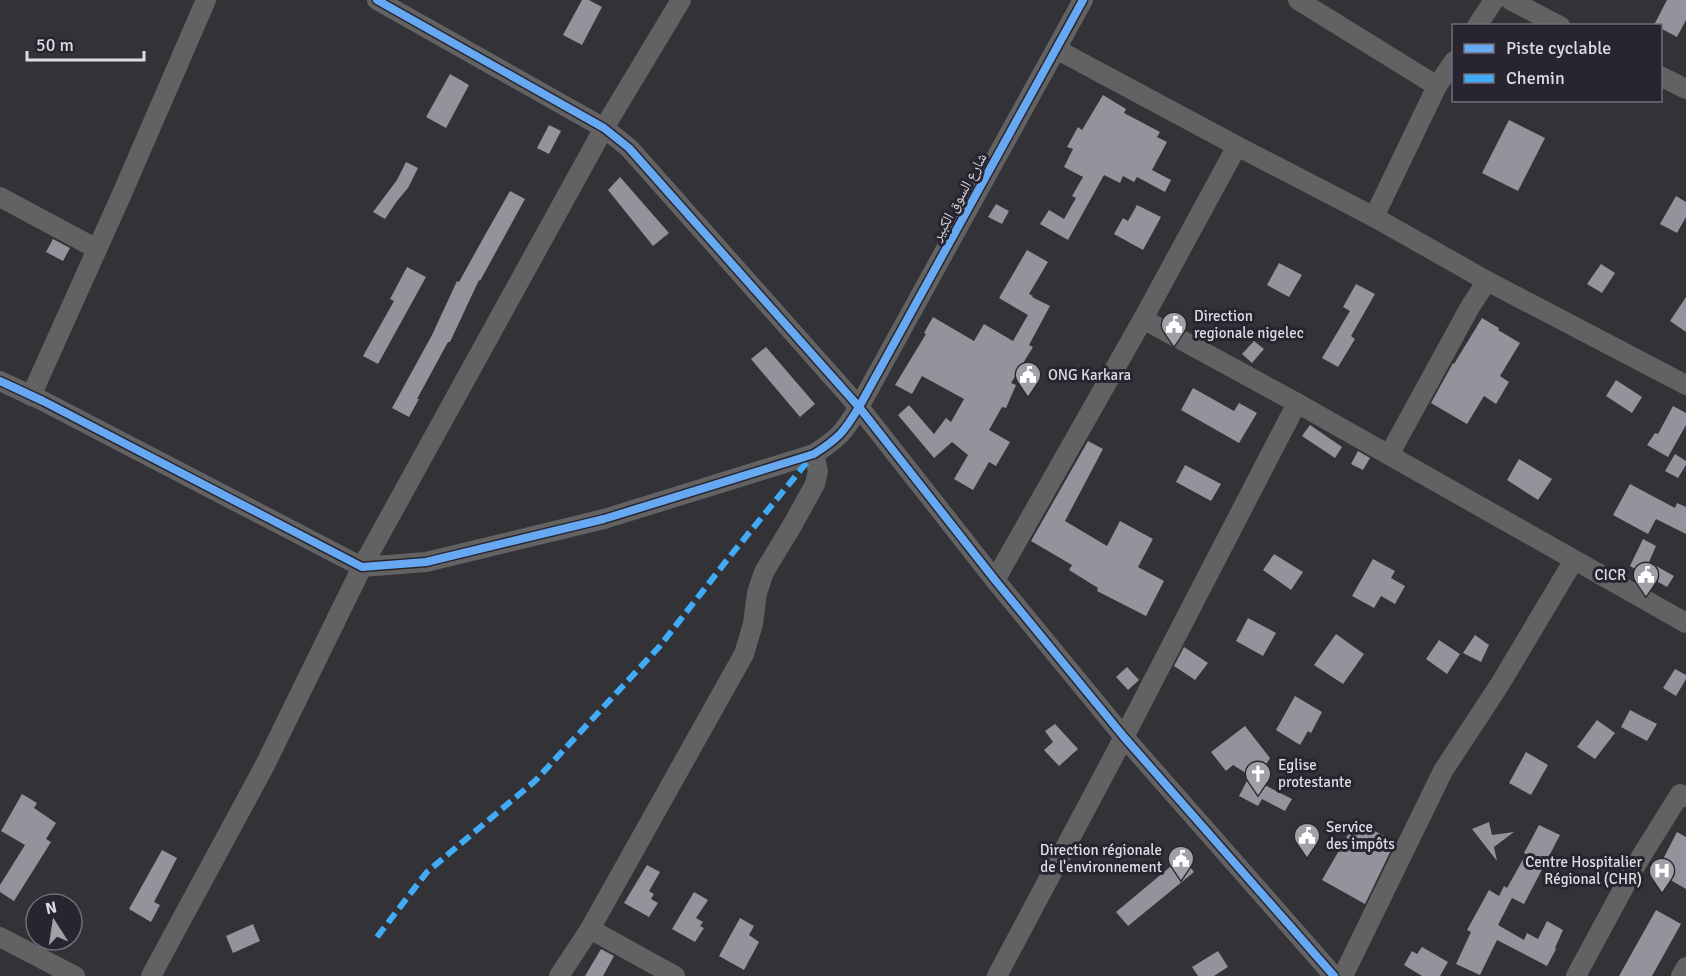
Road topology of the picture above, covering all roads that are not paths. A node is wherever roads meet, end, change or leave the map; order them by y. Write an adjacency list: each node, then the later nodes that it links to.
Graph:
1 (206, 0): 19 (street)
2 (377, 0): 15 (street)
3 (681, 0): 15 (street)
4 (1083, 0): 10 (street, شارع السوق الكبير)
5 (1298, 0): 13 (street)
6 (1494, 0): 8 (street)
7 (1510, 0): 9 (street)
8 (1478, 24)
9 (1556, 24)
10 (1056, 49): 16 (street); 26 (street, شارع السوق الكبير)
11 (1452, 64): 13 (street)
12 (1662, 77): 14 (street)
13 (1437, 86): 18 (street)
14 (1686, 89)
15 (604, 128): 26 (street); 30 (street)
16 (1237, 146): 18 (street); 21 (street)
17 (0, 197): 19 (street)
18 (1374, 217): 20 (street)
19 (97, 249): 24 (street)
20 (1487, 281): 23 (street); 28 (street)
21 (1143, 319): 25 (street); 31 (street)
22 (0, 381): 24 (street)
23 (1686, 385)
24 (31, 396): 30 (street)
25 (1297, 403): 28 (street); 33 (street)
26 (860, 407): 27 (street, شارع السوق الكبير); 31 (street)
27 (814, 454): 30 (street, شارع السوق الكبير); 35 (street)
28 (1389, 455): 29 (street)
29 (1574, 560): 32 (street); 44 (street)
30 (362, 567): 39 (street)
31 (996, 580): 33 (street)
32 (1686, 622)
33 (1124, 737): 42 (street); 43 (street)
34 (1684, 790): 45 (street)
35 (590, 929): 40 (street); 41 (street)
36 (0, 938): 38 (street)
37 (1686, 967): 46 (street)
38 (75, 976)
39 (151, 976)
40 (559, 976)
41 (675, 976)
42 (997, 976)
43 (1334, 976)
44 (1344, 976)
45 (1576, 976)
46 (1682, 976)

